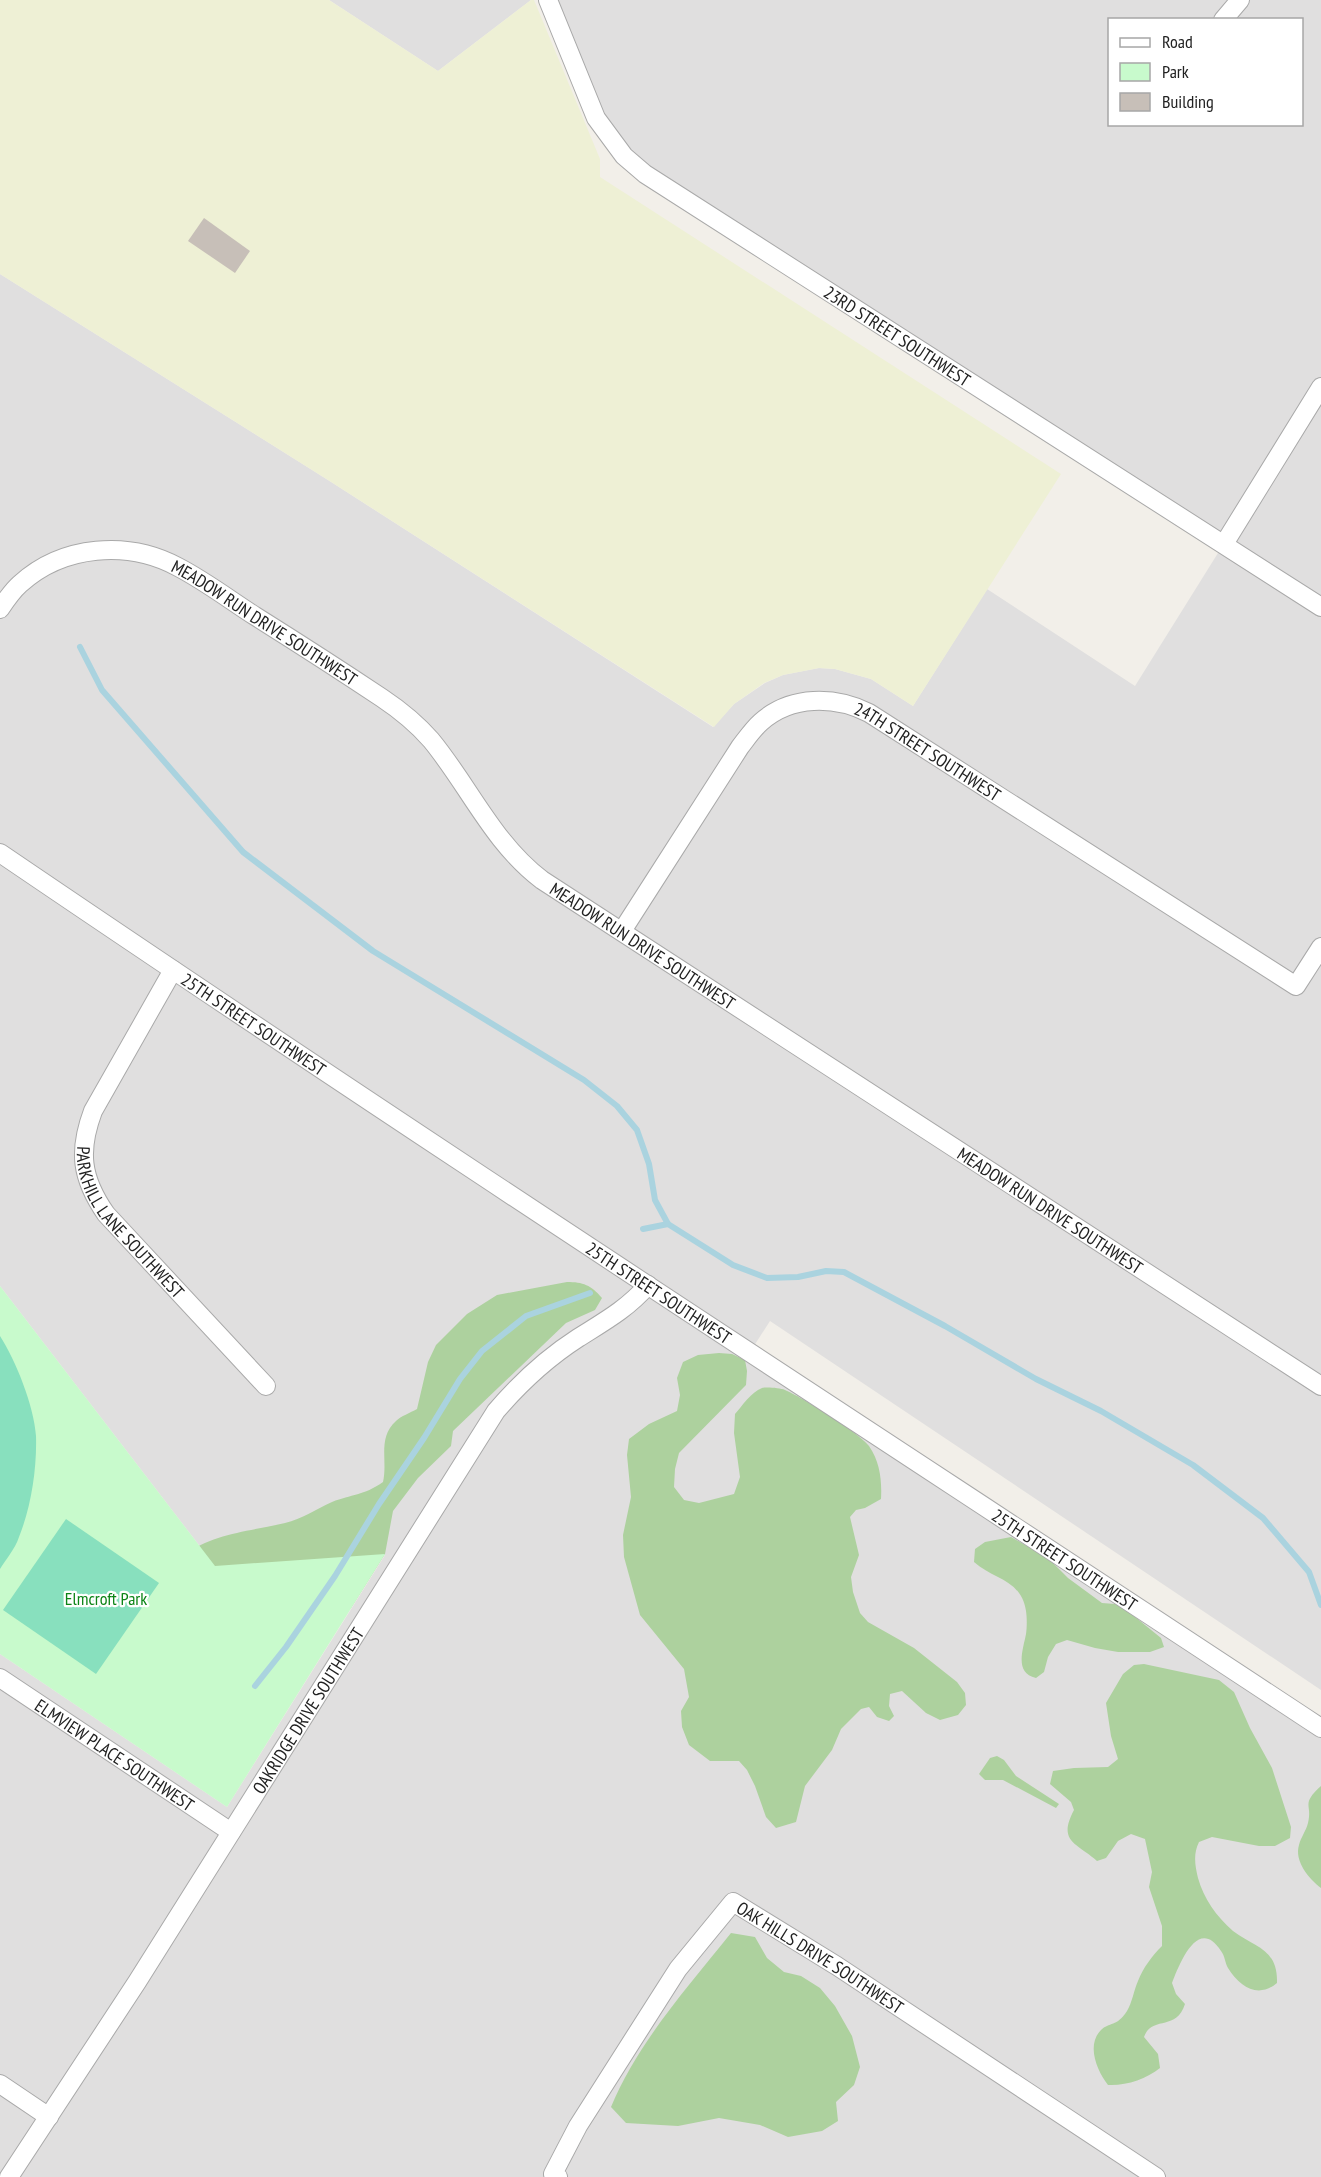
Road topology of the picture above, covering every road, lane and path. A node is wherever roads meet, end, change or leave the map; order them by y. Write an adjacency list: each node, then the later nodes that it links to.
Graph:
1 (548, 0): 5 (street, 23RD STREET SOUTHWEST)
2 (1240, 0): 3 (street)
3 (1225, 18)
4 (1321, 387): 5 (street)
5 (1224, 544): 6 (street, 23RD STREET SOUTHWEST)
6 (1321, 608)
7 (0, 609): 9 (street, MEADOW RUN DRIVE SOUTHWEST)
8 (0, 854): 11 (street, 25TH STREET SOUTHWEST)
9 (622, 931): 10 (street, 24TH STREET SOUTHWEST); 14 (street, MEADOW RUN DRIVE SOUTHWEST)
10 (1321, 947)
11 (173, 970): 12 (street, 25TH STREET SOUTHWEST); 13 (street, PARKHILL LANE SOUTHWEST)
12 (648, 1286): 16 (street, 25TH STREET SOUTHWEST); 17 (street, OAKRIDGE DRIVE SOUTHWEST)
13 (266, 1386)
14 (1321, 1386)
15 (0, 1678): 17 (street, ELMVIEW PLACE SOUTHWEST)
16 (1321, 1728)
17 (231, 1832): 19 (street, OAKRIDGE DRIVE SOUTHWEST)
18 (0, 2084): 19 (street)
19 (49, 2117): 20 (street, OAKRIDGE DRIVE SOUTHWEST)
20 (9, 2177)
21 (558, 2177): 22 (street, OAK HILLS DRIVE SOUTHWEST)
22 (1156, 2177)

